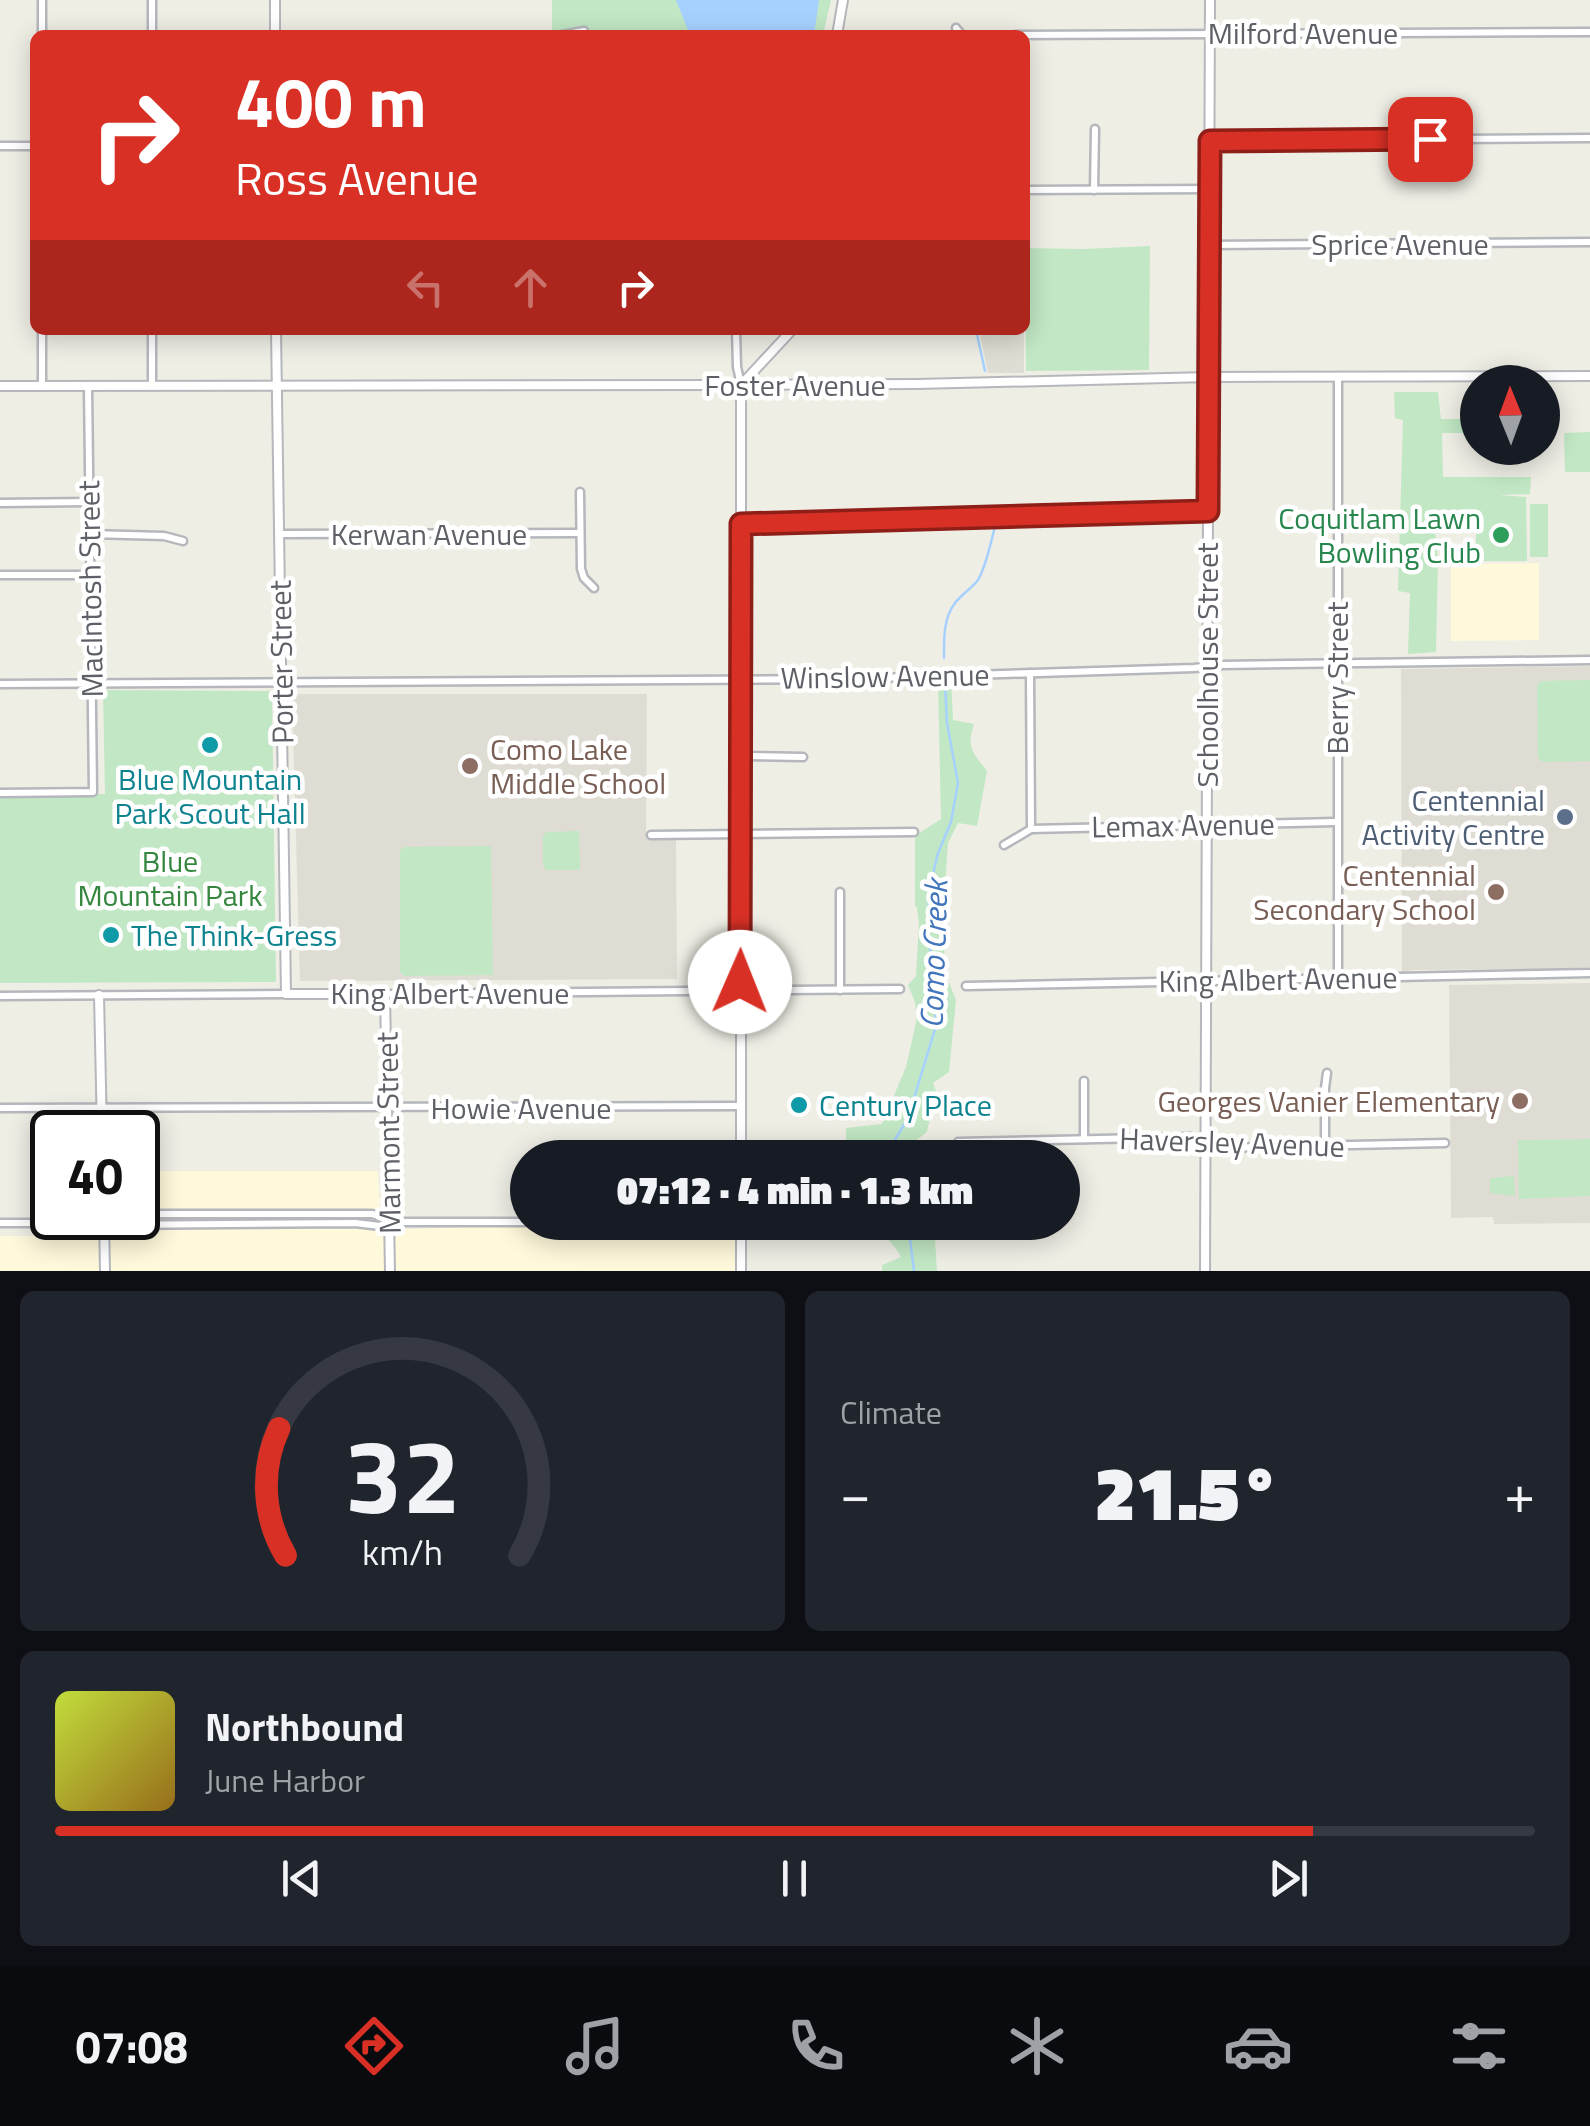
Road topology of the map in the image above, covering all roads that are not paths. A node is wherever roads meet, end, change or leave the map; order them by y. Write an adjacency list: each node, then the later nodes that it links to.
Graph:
1 (42, 0): 6 (street)
2 (152, 0): 7 (street)
3 (275, 0): 8 (street)
4 (843, 0): 9 (street)
5 (1210, 0): 11 (street, Schoolhouse Street)
6 (42, 30)
7 (152, 30)
8 (275, 30)
9 (838, 30)
10 (1590, 32): 11 (street, Milford Avenue)
11 (1211, 34): 12 (street, Milford Avenue); 15 (street, Schoolhouse Street)
12 (1030, 35)
13 (1094, 129): 20 (street)
14 (1590, 138): 15 (street)
15 (1210, 141): 18 (street, Schoolhouse Street)
16 (0, 146): 17 (street)
17 (30, 146)
18 (1210, 189): 20 (street); 22 (street, Schoolhouse Street)
19 (1030, 190): 20 (street)
20 (1094, 190)
21 (1590, 242): 22 (street, Sprice Avenue)
22 (1210, 245): 29 (street, Schoolhouse Street)
23 (42, 335): 33 (street)
24 (152, 335): 35 (street)
25 (276, 335): 36 (street, Porter Street)
26 (736, 335): 31 (street)
27 (787, 335): 31 (street)
28 (1590, 376): 30 (street, Foster Avenue)
29 (1208, 377): 30 (street, Foster Avenue); 31 (street, Foster Avenue); 40 (street, Schoolhouse Street)
30 (1338, 379): 50 (street, Berry Street)
31 (741, 385): 36 (street, Foster Avenue); 41 (street)
32 (0, 386): 33 (street, Foster Avenue)
33 (42, 386): 34 (street, Foster Avenue)
34 (88, 386): 35 (street, Foster Avenue); 38 (street, MacIntosh Street)
35 (152, 386): 36 (street, Foster Avenue)
36 (276, 386): 43 (street, Porter Street)
37 (580, 492): 44 (street)
38 (88, 502): 39 (street); 42 (street, MacIntosh Street)
39 (0, 503)
40 (1208, 511): 41 (street); 51 (street, Schoolhouse Street)
41 (741, 524): 53 (street)
42 (90, 534): 45 (street); 47 (street, MacIntosh Street)
43 (279, 534): 44 (street, Kerwan Avenue); 54 (street, Porter Street)
44 (580, 534): 48 (street)
45 (183, 540)
46 (0, 575): 47 (street)
47 (90, 575): 56 (street, MacIntosh Street)
48 (594, 588)
49 (1590, 660): 50 (street, Winslow Avenue)
50 (1338, 663): 51 (street, Winslow Avenue); 60 (street, Berry Street)
51 (1207, 667): 52 (street, Winslow Avenue); 61 (street, Schoolhouse Street)
52 (1030, 673): 53 (street, Winslow Avenue); 62 (street)
53 (741, 679): 54 (street, Winslow Avenue); 57 (street)
54 (281, 682): 56 (street, Winslow Avenue); 75 (street, Porter Street)
55 (0, 684): 56 (street, Winslow Avenue)
56 (92, 684): 59 (street, MacIntosh Street)
57 (741, 756): 58 (street); 64 (street)
58 (802, 756)
59 (0, 794)
60 (1336, 822): 61 (street, Lemax Avenue); 69 (street, Berry Street)
61 (1206, 824): 62 (street, Lemax Avenue); 70 (street, Schoolhouse Street)
62 (1030, 829): 66 (street)
63 (914, 832): 64 (street)
64 (741, 834): 65 (street); 74 (street)
65 (651, 835)
66 (1004, 845)
67 (840, 892): 73 (street)
68 (1590, 973): 69 (street, King Albert Avenue)
69 (1338, 978): 70 (street, King Albert Avenue)
70 (1206, 980): 71 (street, King Albert Avenue); 88 (street, Schoolhouse Street)
71 (966, 986)
72 (900, 989): 73 (street, King Albert Avenue)
73 (840, 990): 74 (street, King Albert Avenue)
74 (740, 992): 76 (street, King Albert Avenue); 81 (street)
75 (286, 994): 76 (street, King Albert Avenue); 77 (street, King Albert Avenue)
76 (385, 994): 84 (street, Marmont Street)
77 (99, 995): 78 (street, King Albert Avenue); 83 (street)
78 (0, 996)
79 (1327, 1073): 90 (street)
80 (1084, 1081): 85 (street)
81 (741, 1106): 84 (street, Howie Avenue); 86 (street)
82 (0, 1108): 83 (street, Howie Avenue)
83 (102, 1108): 84 (street, Howie Avenue)
84 (387, 1108): 92 (street, Marmont Street)
85 (1084, 1139): 87 (street, Haversley Avenue); 88 (street, Haversley Avenue)
86 (741, 1140)
87 (1042, 1140)
88 (1204, 1142): 90 (street, Haversley Avenue); 102 (street, Schoolhouse Street)
89 (1445, 1143): 90 (street, Haversley Avenue)
90 (1325, 1146)
91 (160, 1214): 92 (street)
92 (389, 1220): 93 (street); 96 (street); 100 (street, Marmont Street)
93 (510, 1222)
94 (0, 1223): 95 (street)
95 (30, 1223)
96 (160, 1225)
97 (106, 1240): 99 (street)
98 (741, 1240): 101 (street)
99 (105, 1271)
100 (390, 1271)
101 (742, 1271)
102 (1205, 1271)

